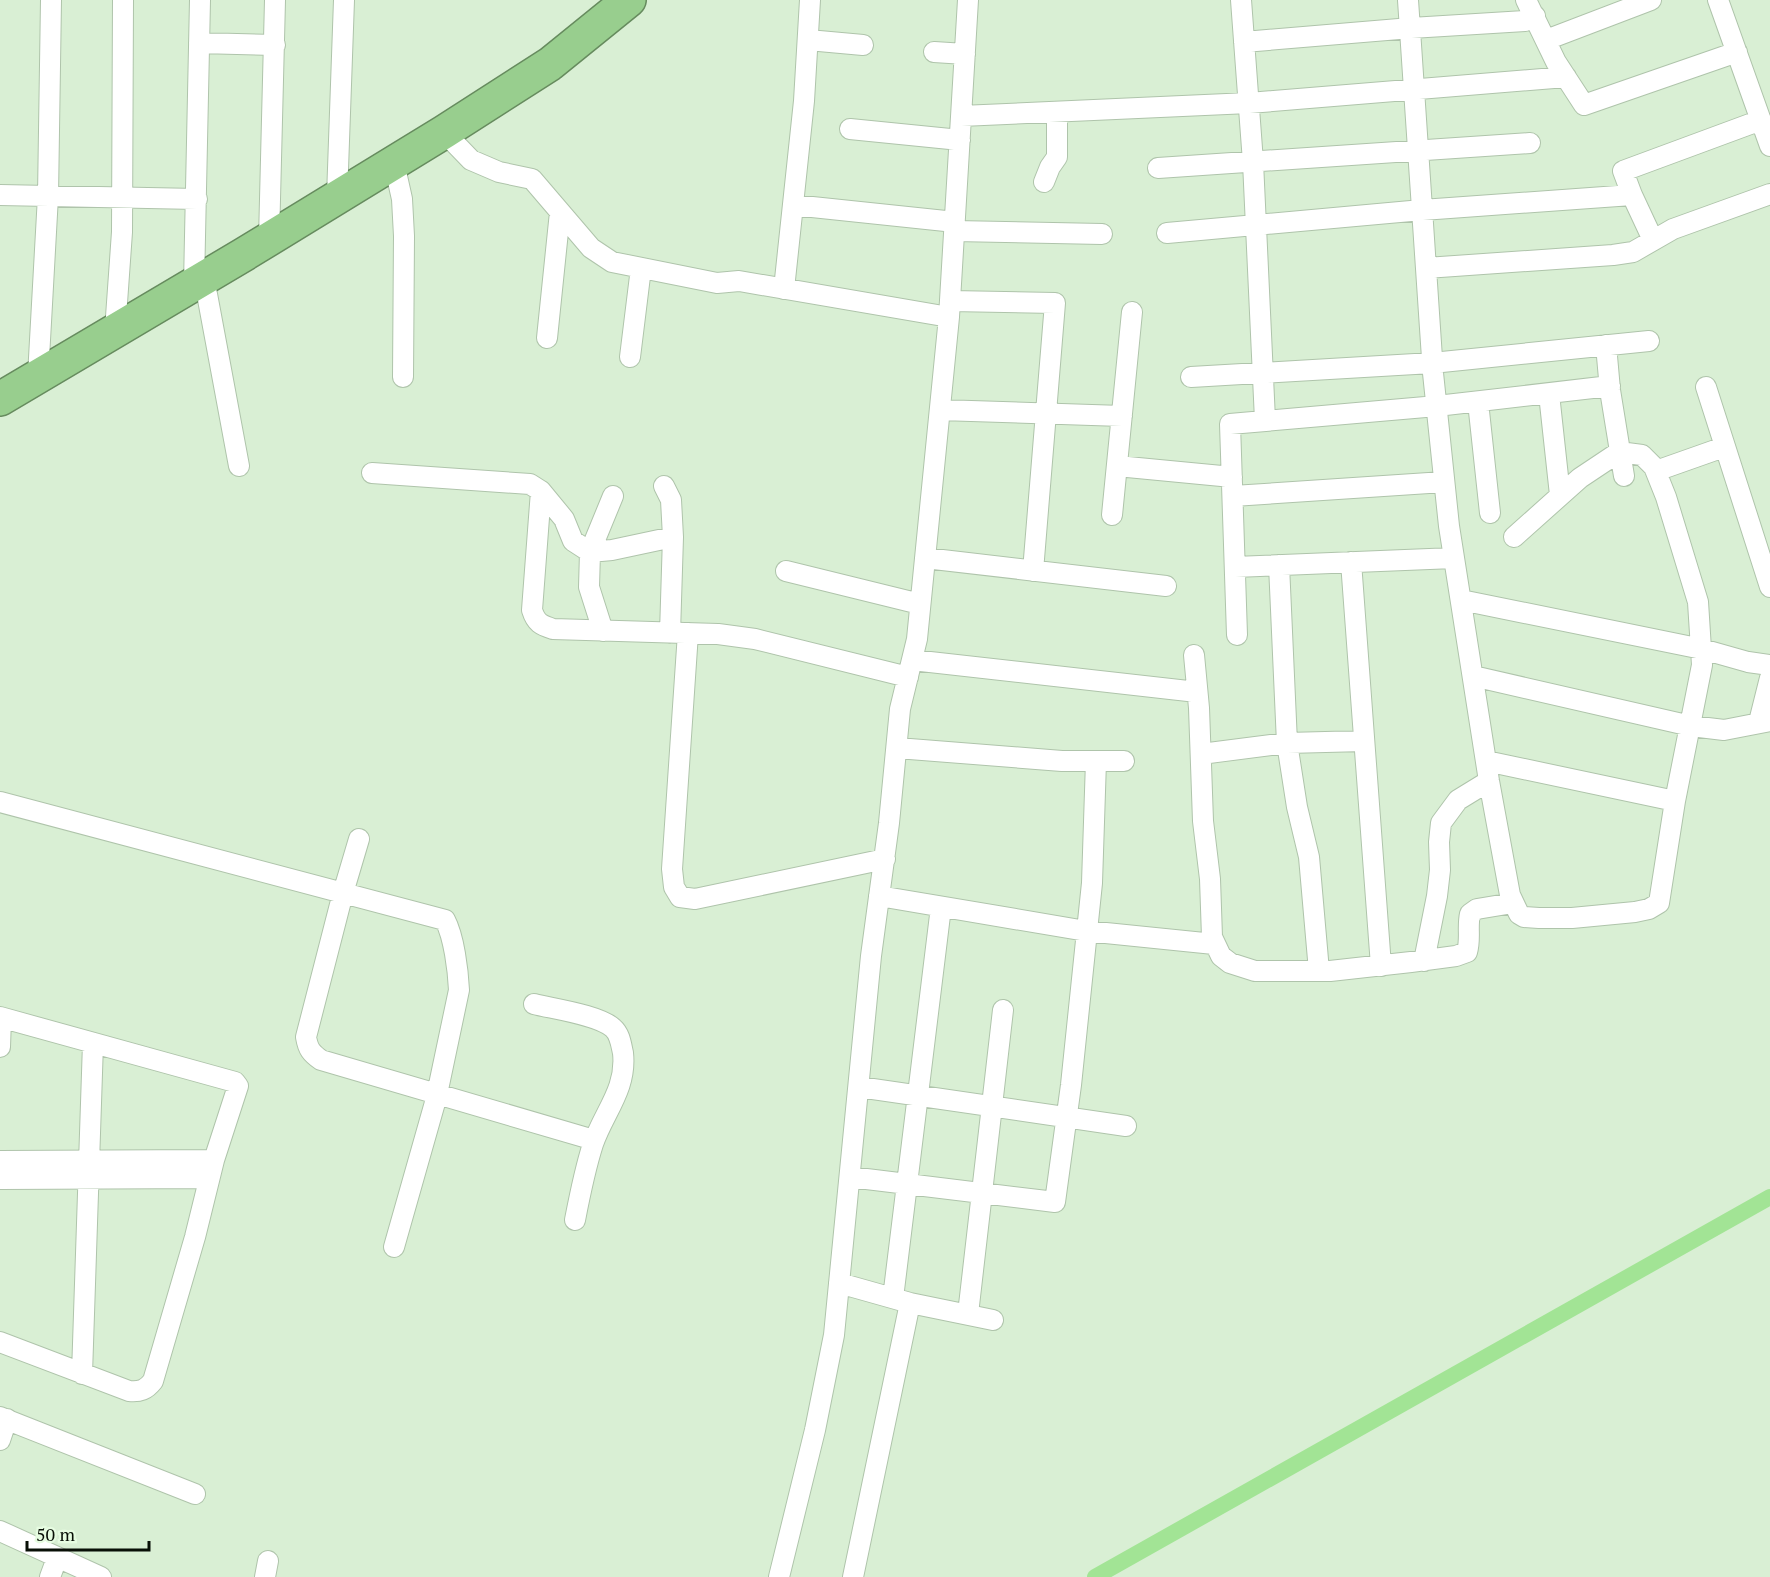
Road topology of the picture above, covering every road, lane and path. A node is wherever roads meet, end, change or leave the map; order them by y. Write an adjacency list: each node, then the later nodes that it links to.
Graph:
1 (51, 0): 43 (street)
2 (123, 0): 45 (street)
3 (200, 0): 18 (street)
4 (276, 0): 19 (street)
5 (344, 0): 44 (street)
6 (629, 0): 31 (highway)
7 (810, 0): 15 (street)
8 (968, 0): 23 (street)
9 (1241, 0): 17 (street)
10 (1408, 0): 14 (street)
11 (1651, 0): 16 (street)
12 (1718, 0): 22 (street)
13 (1530, 8): 14 (street); 16 (street)
14 (1410, 28): 17 (street); 25 (street)
15 (808, 40): 20 (street); 47 (street)
16 (1546, 40): 24 (street)
17 (1244, 42): 26 (street)
18 (199, 43): 19 (street); 46 (street)
19 (275, 45): 54 (street)
20 (863, 45)
21 (934, 52): 23 (street)
22 (1737, 52): 24 (street); 29 (street)
23 (965, 54): 28 (street)
24 (1566, 77): 25 (street)
25 (1415, 89): 26 (street); 35 (street)
26 (1249, 103): 27 (street); 36 (street)
27 (1057, 112): 28 (street); 39 (street)
28 (961, 116): 32 (street)
29 (1761, 120): 34 (street); 42 (street)
30 (850, 129): 32 (street)
31 (444, 132): 37 (highway); 49 (street)
32 (960, 140): 51 (street)
33 (1530, 143): 35 (street)
34 (1770, 146)
35 (1418, 150): 36 (street); 48 (street)
36 (1253, 162): 38 (street); 50 (street)
37 (394, 163): 44 (highway); 70 (street)
38 (1158, 168)
39 (1044, 182)
40 (1770, 194): 55 (street)
41 (0, 195): 43 (street)
42 (1632, 195): 48 (street); 55 (street)
43 (48, 196): 45 (street); 69 (street)
44 (337, 197): 54 (highway)
45 (122, 198): 46 (street); 62 (street)
46 (197, 199): 58 (street)
47 (793, 205): 51 (street); 59 (street)
48 (1422, 210): 50 (street); 57 (street)
49 (560, 212): 56 (street); 63 (street)
50 (1255, 225): 52 (street); 68 (street)
51 (955, 227): 53 (street); 60 (street)
52 (1167, 233)
53 (1102, 234)
54 (268, 239): 58 (highway)
55 (1653, 240): 57 (street)
56 (640, 268): 59 (street); 66 (street)
57 (1426, 268): 67 (street)
58 (199, 281): 62 (highway); 84 (street)
59 (784, 289): 60 (street)
60 (950, 309): 78 (street); 79 (street)
61 (1132, 312): 80 (street)
62 (115, 331): 69 (highway)
63 (547, 338)
64 (1649, 340): 65 (street)
65 (1606, 345): 67 (street); 72 (street)
66 (630, 357)
67 (1432, 363): 68 (street); 77 (street)
68 (1263, 373): 71 (street); 81 (street)
69 (38, 376): 75 (highway)
70 (403, 377)
71 (1191, 377)
72 (1610, 386): 74 (street); 83 (street)
73 (1706, 387): 82 (street)
74 (1549, 394): 76 (street); 93 (street)
75 (0, 399)
76 (1478, 402): 77 (street); 95 (street)
77 (1437, 406): 81 (street); 89 (street)
78 (940, 410): 79 (street); 100 (street)
79 (1046, 413): 80 (street); 106 (street)
80 (1122, 416): 85 (street)
81 (1265, 420): 91 (street)
82 (1724, 447): 86 (street); 108 (street)
83 (1619, 452): 86 (street); 88 (street); 93 (street)
84 (239, 466)
85 (1117, 466): 91 (street); 96 (street)
86 (1656, 471): 114 (street)
87 (372, 473): 92 (street)
88 (1623, 476)
89 (1444, 482): 91 (street); 101 (street)
90 (664, 486): 97 (street)
91 (1233, 487): 104 (street)
92 (541, 491): 99 (street); 111 (street)
93 (1560, 495): 98 (street)
94 (613, 496): 99 (street)
95 (1490, 513)
96 (1113, 515)
97 (673, 537): 99 (street); 112 (street)
98 (1514, 537)
99 (591, 552): 111 (street)
100 (925, 558): 106 (street); 110 (street)
101 (1454, 558): 102 (street); 109 (street)
102 (1350, 562): 103 (street); 123 (street)
103 (1279, 565): 104 (street); 124 (street)
104 (1235, 567): 113 (street)
105 (786, 571): 110 (street)
106 (1033, 571): 107 (street)
107 (1166, 586)
108 (1770, 586)
109 (1461, 600): 114 (street); 118 (street)
110 (921, 604): 117 (street)
111 (603, 631): 112 (street)
112 (679, 633): 117 (street); 133 (street)
113 (1237, 635)
114 (1702, 649): 116 (street); 122 (street)
115 (1194, 655): 120 (street)
116 (1770, 665)
117 (910, 668): 120 (street); 125 (street)
118 (1473, 676): 122 (street); 129 (street)
119 (1770, 678): 121 (street)
120 (1197, 692): 126 (street)
121 (1764, 722): 122 (street)
122 (1691, 726): 130 (street)
123 (1364, 741): 124 (street); 141 (street)
124 (1287, 743): 126 (street); 142 (street)
125 (897, 748): 127 (street); 133 (street)
126 (1201, 754): 139 (street)
127 (1096, 761): 128 (street); 138 (street)
128 (1124, 761)
129 (1488, 771): 130 (street); 136 (street); 140 (street)
130 (1675, 801): 136 (street)
131 (0, 802): 134 (street)
132 (359, 839): 134 (street)
133 (885, 859): 135 (street)
134 (343, 893): 149 (street); 149 (street)
135 (879, 896): 137 (street); 148 (street)
136 (1513, 903): 140 (street)
137 (941, 907): 138 (street); 150 (street)
138 (1086, 931): 139 (street); 152 (street)
139 (1214, 944): 142 (street)
140 (1424, 960): 141 (street)
141 (1381, 966): 142 (street)
142 (1318, 971)
143 (534, 1004): 154 (street)
144 (1003, 1010): 151 (street)
145 (1, 1017): 146 (street); 147 (street)
146 (93, 1043): 156 (street); 157 (street)
147 (0, 1047)
148 (859, 1088): 150 (street); 158 (street)
149 (437, 1095): 154 (street); 163 (street)
150 (918, 1096): 151 (street); 160 (street)
151 (992, 1107): 152 (street); 161 (street)
152 (1067, 1117): 153 (street); 161 (street)
153 (1126, 1126)
154 (594, 1140): 162 (street)
155 (0, 1161): 156 (street)
156 (89, 1169): 157 (street); 159 (street); 169 (street)
157 (212, 1169): 169 (street)
158 (850, 1177): 160 (street); 164 (street)
159 (0, 1179)
160 (907, 1184): 161 (street); 165 (street)
161 (981, 1193): 166 (street)
162 (575, 1220)
163 (394, 1247)
164 (839, 1283): 165 (street); 177 (street)
165 (901, 1300): 166 (street); 178 (street)
166 (968, 1314): 167 (street)
167 (993, 1320)
168 (0, 1342): 169 (street)
169 (82, 1374)
170 (3, 1418): 171 (street); 172 (street)
171 (0, 1440)
172 (195, 1494)
173 (0, 1531): 174 (street)
174 (57, 1558): 175 (street); 176 (street)
175 (50, 1577)
176 (101, 1577)
177 (779, 1577)
178 (853, 1577)

